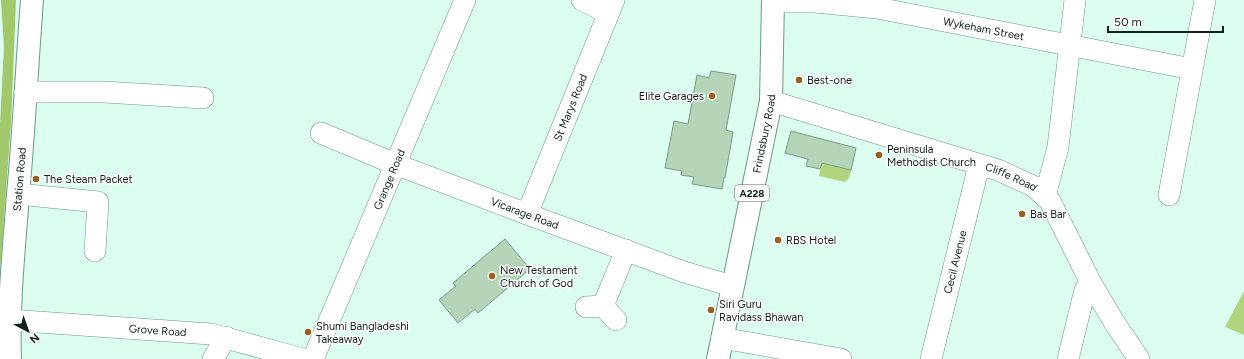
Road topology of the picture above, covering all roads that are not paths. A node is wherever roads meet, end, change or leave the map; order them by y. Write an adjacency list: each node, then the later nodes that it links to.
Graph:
1 (32, 0): 10 (main road, Station Road)
2 (465, 0): 14 (street, Grange Road)
3 (582, 0): 7 (street)
4 (1075, 0): 8 (street)
5 (1205, 0): 9 (street)
6 (773, 1): 8 (street, Wykeham Street); 12 (main road, Frindsbury Road / A228)
7 (611, 6): 19 (street, St Marys Road)
8 (1069, 46): 9 (street, Wykeham Street); 18 (street)
9 (1192, 69): 17 (street)
10 (25, 92): 11 (street); 16 (main road, Station Road)
11 (203, 98)
12 (771, 101): 15 (street, Cliffe Road); 23 (main road, Frindsbury Road / A228)
13 (321, 133): 14 (street, Vicarage Road)
14 (395, 164): 19 (street, Vicarage Road); 31 (street, Grange Road)
15 (979, 165): 18 (street, Cliffe Road); 34 (street, Cecil Avenue)
16 (18, 194): 21 (street); 25 (main road, Station Road)
17 (1169, 195)
18 (1045, 196): 22 (street, Cliffe Road)
19 (527, 214): 20 (street, Vicarage Road)
20 (626, 250): 23 (street, Vicarage Road); 24 (street)
21 (95, 251)
22 (1091, 283): 35 (street); 36 (street, Cliffe Road)
23 (732, 286): 27 (main road, Frindsbury Road / A228)
24 (601, 311)
25 (10, 320): 26 (street, Grove Road); 28 (main road, Station Road)
26 (226, 337): 29 (street); 30 (street, Grove Road)
27 (722, 338): 32 (main road, Frindsbury Road / A228); 33 (street)
28 (10, 359)
29 (213, 359)
30 (303, 359)
31 (313, 359)
32 (718, 359)
33 (841, 359)
34 (931, 359)
35 (1068, 359)
36 (1139, 359)

